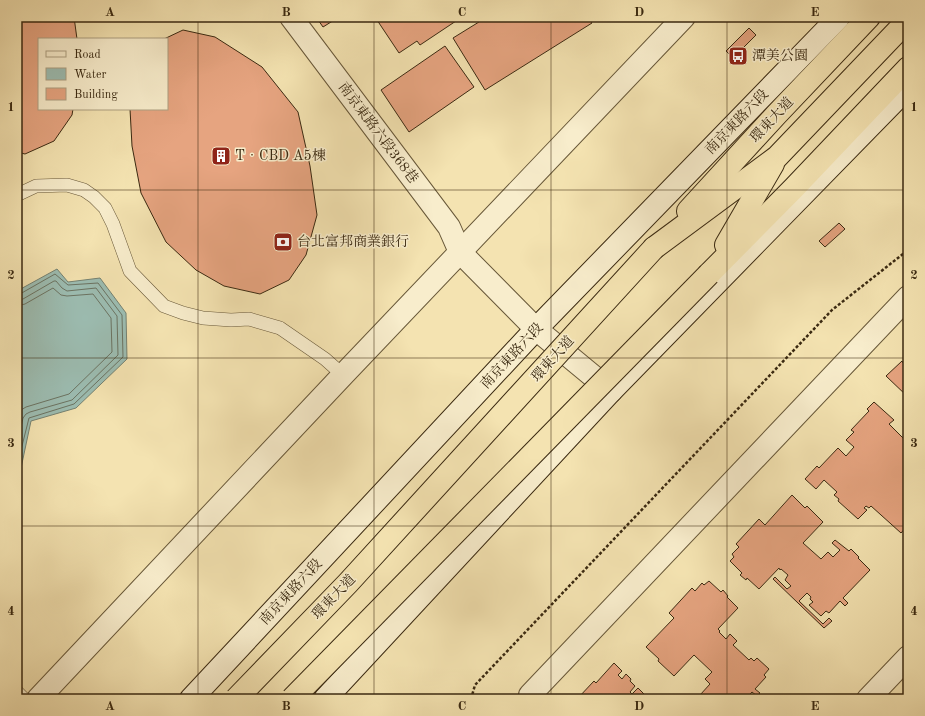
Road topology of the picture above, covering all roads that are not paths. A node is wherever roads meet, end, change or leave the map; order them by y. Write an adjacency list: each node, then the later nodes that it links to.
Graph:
1 (291, 17): 11 (street, 南京東路六段368巷)
2 (684, 17): 11 (street)
3 (839, 17): 14 (street, 南京東路六段)
4 (869, 17): 10 (highway, 環東大道)
5 (908, 20): 8 (highway)
6 (908, 68): 12 (highway)
7 (908, 87): 16 (street)
8 (777, 157): 10 (highway); 12 (highway)
9 (17, 195): 15 (lane)
10 (654, 248): 23 (highway, 環東大道, bridge)
11 (460, 252): 14 (street); 15 (street)
12 (709, 274): 24 (highway, bridge)
13 (908, 297): 19 (street)
14 (536, 329): 16 (street); 22 (street, 南京東路六段)
15 (343, 375): 21 (street)
16 (611, 391): 25 (street)
17 (908, 657): 26 (street)
18 (17, 692): 20 (lane)
19 (532, 697)
20 (24, 699)
21 (38, 699)
22 (191, 699)
23 (236, 699)
24 (292, 699)
25 (325, 699)
26 (868, 699)

